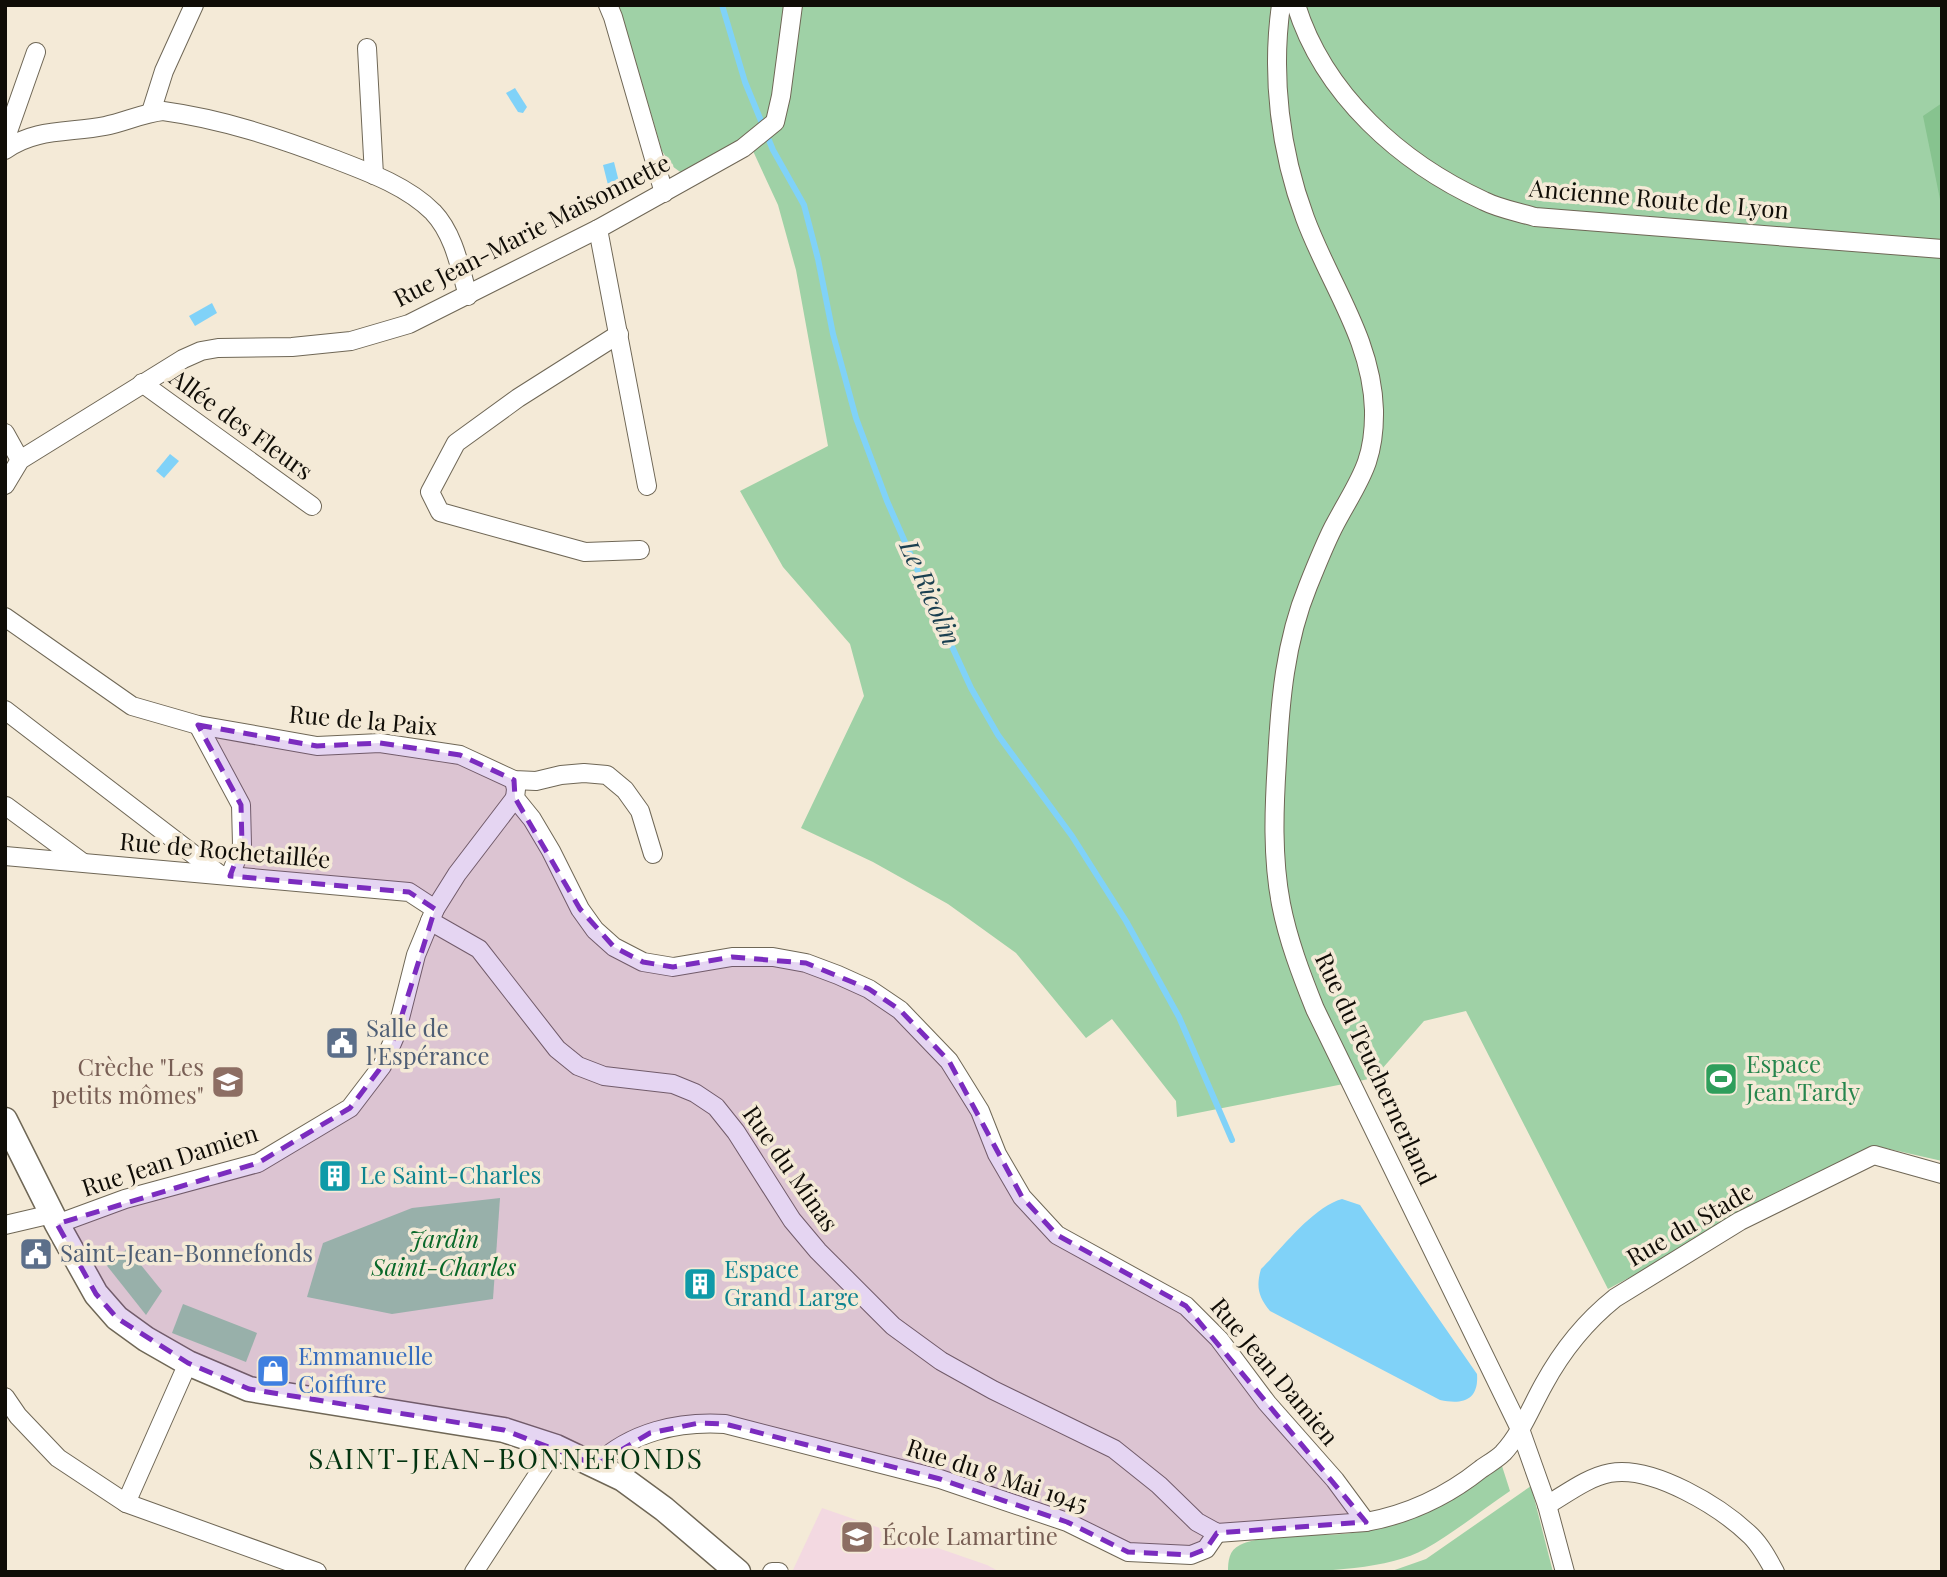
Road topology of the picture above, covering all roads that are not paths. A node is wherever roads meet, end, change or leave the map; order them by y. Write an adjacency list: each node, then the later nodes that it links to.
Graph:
1 (194, 5): 8 (street)
2 (608, 5): 12 (street)
3 (793, 5): 12 (street, Rue Jean-Marie Maisonnette)
4 (1281, 5): 40 (street, Rue du Teuchernerland)
5 (1296, 5): 14 (street, Ancienne Route de Lyon)
6 (367, 48): 11 (street)
7 (36, 52): 9 (street)
8 (151, 112): 10 (street); 11 (street)
9 (5, 140)
10 (5, 150)
11 (374, 175): 15 (street)
12 (664, 193): 13 (street, Rue Jean-Marie Maisonnette)
13 (598, 229): 15 (street, Rue Jean-Marie Maisonnette); 16 (street)
14 (1942, 249)
15 (468, 296): 17 (street, Rue Jean-Marie Maisonnette)
16 (619, 334): 21 (street); 23 (street)
17 (142, 383): 19 (street, Rue Jean-Marie Maisonnette); 22 (street, Allée des Fleurs)
18 (5, 433): 19 (street)
19 (20, 460): 20 (street, Rue Jean-Marie Maisonnette)
20 (5, 485)
21 (647, 486)
22 (312, 506)
23 (640, 550)
24 (5, 617): 26 (street, Rue de la Paix)
25 (5, 710): 32 (street)
26 (198, 725): 27 (street, Rue de la Paix); 32 (street)
27 (514, 789): 29 (street, Rue de la Paix); 33 (street, Rue Jean Damien); 45 (street, Rue Jean Damien)
28 (6, 806): 31 (street)
29 (653, 854)
30 (5, 856): 31 (street, Rue de Rochetaillée)
31 (84, 863): 32 (street, Rue de Rochetaillée)
32 (225, 875): 33 (street, Rue de Rochetaillée)
33 (433, 915): 36 (street, Rue Jean Damien); 46 (street, Rue du Minas)
34 (5, 1120): 36 (main road)
35 (1942, 1174): 40 (street, Rue du Stade)
36 (54, 1219): 37 (street, Rue Jean Damien); 38 (main road)
37 (5, 1225)
38 (188, 1363): 41 (main road); 43 (street)
39 (5, 1397): 43 (street)
40 (1520, 1429): 44 (street, Rue du Teuchernerland); 45 (street)
41 (556, 1447): 42 (main road); 48 (street)
42 (596, 1465): 46 (street, Rue du 8 Mai 1945); 49 (main road)
43 (126, 1503): 47 (street)
44 (1547, 1505): 52 (street, Rue du Teuchernerland); 53 (street)
45 (1366, 1522): 46 (street)
46 (1217, 1533)
47 (317, 1572)
48 (474, 1572)
49 (738, 1572)
50 (772, 1572): 51 (street)
51 (779, 1572)
52 (1565, 1572)
53 (1776, 1572)

